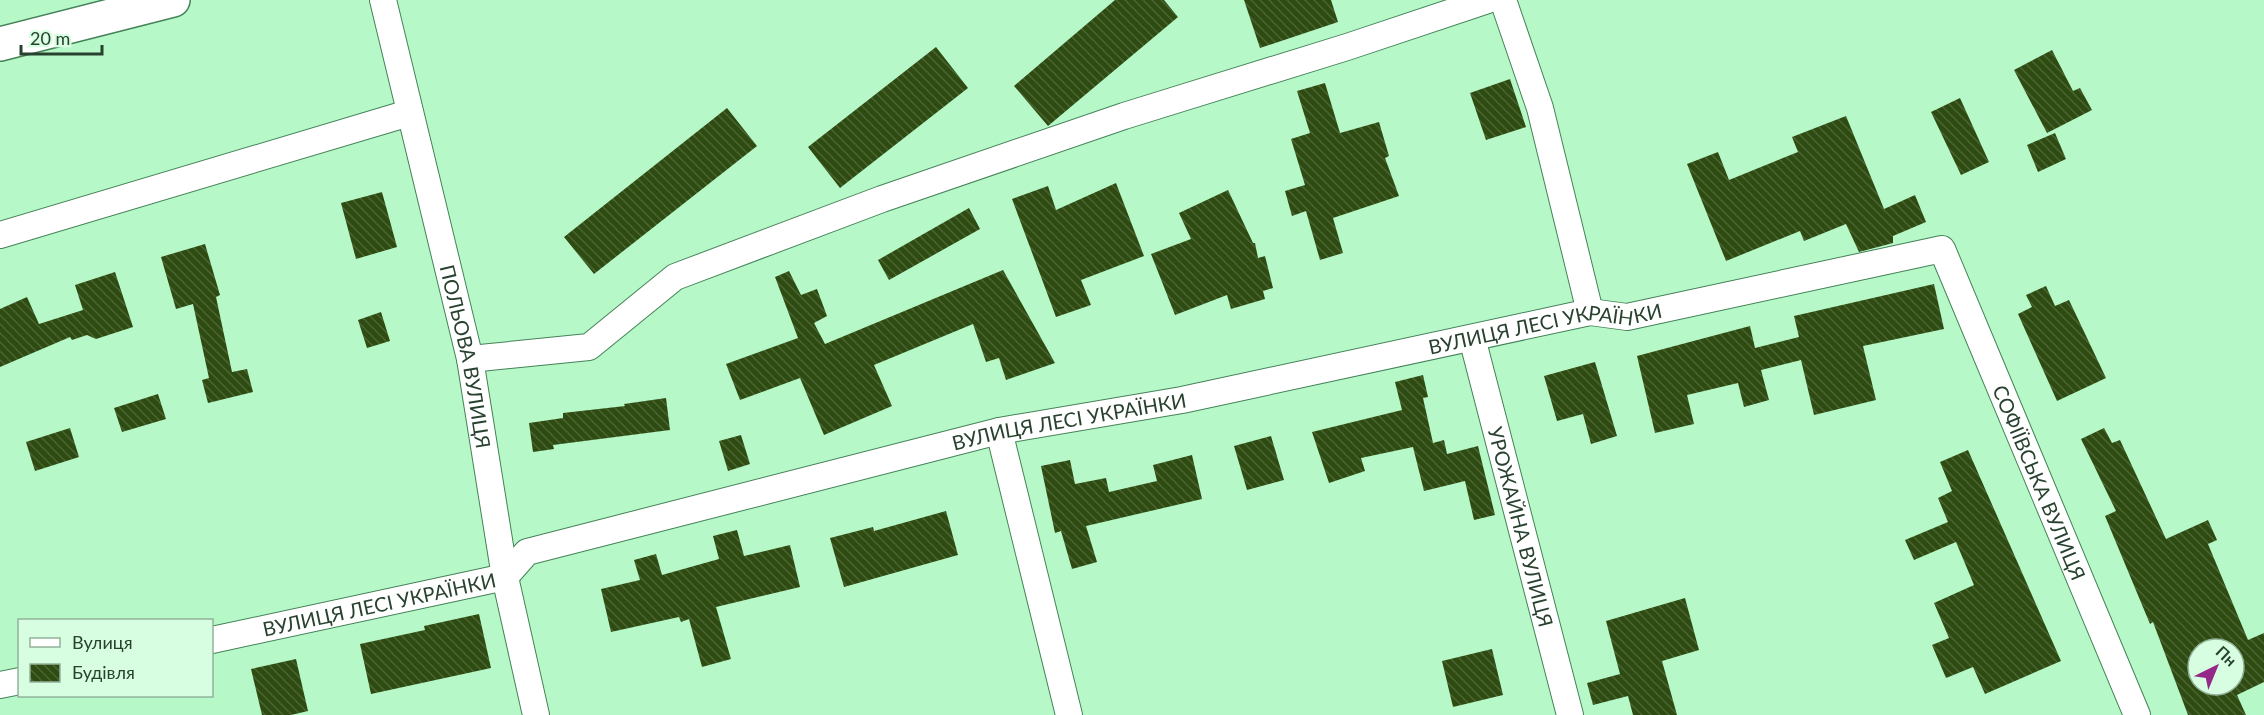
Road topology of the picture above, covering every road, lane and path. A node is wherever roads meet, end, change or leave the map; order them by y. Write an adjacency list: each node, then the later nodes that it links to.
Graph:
1 (173, 0): 5 (street)
2 (383, 0): 6 (street, ПОЛЬОВА ВУЛИЦЯ)
3 (1488, 0): 11 (street)
4 (1503, 0): 9 (street)
5 (0, 44)
6 (409, 113): 7 (street); 11 (street, ПОЛЬОВА ВУЛИЦЯ)
7 (0, 235)
8 (1942, 249): 9 (street, ВУЛИЦЯ ЛЕСІ УКРАЇНКИ); 20 (street, СОФІЇВСЬКА ВУЛИЦЯ)
9 (1590, 312): 10 (street, ВУЛИЦЯ ЛЕСІ УКРАЇНКИ)
10 (1472, 338): 12 (street, ВУЛИЦЯ ЛЕСІ УКРАЇНКИ); 19 (street, УРОЖАЙНА ВУЛИЦЯ)
11 (470, 359): 13 (street, ПОЛЬОВА ВУЛИЦЯ)
12 (999, 431): 13 (street, ВУЛИЦЯ ЛЕСІ УКРАЇНКИ); 18 (street)
13 (505, 577): 14 (street, ВУЛИЦЯ ЛЕСІ УКРАЇНКИ); 17 (street, ПОЛЬОВА ВУЛИЦЯ)
14 (213, 640)
15 (18, 682): 16 (street)
16 (0, 686)
17 (536, 715)
18 (1068, 715)
19 (1570, 715)
20 (2137, 715)

